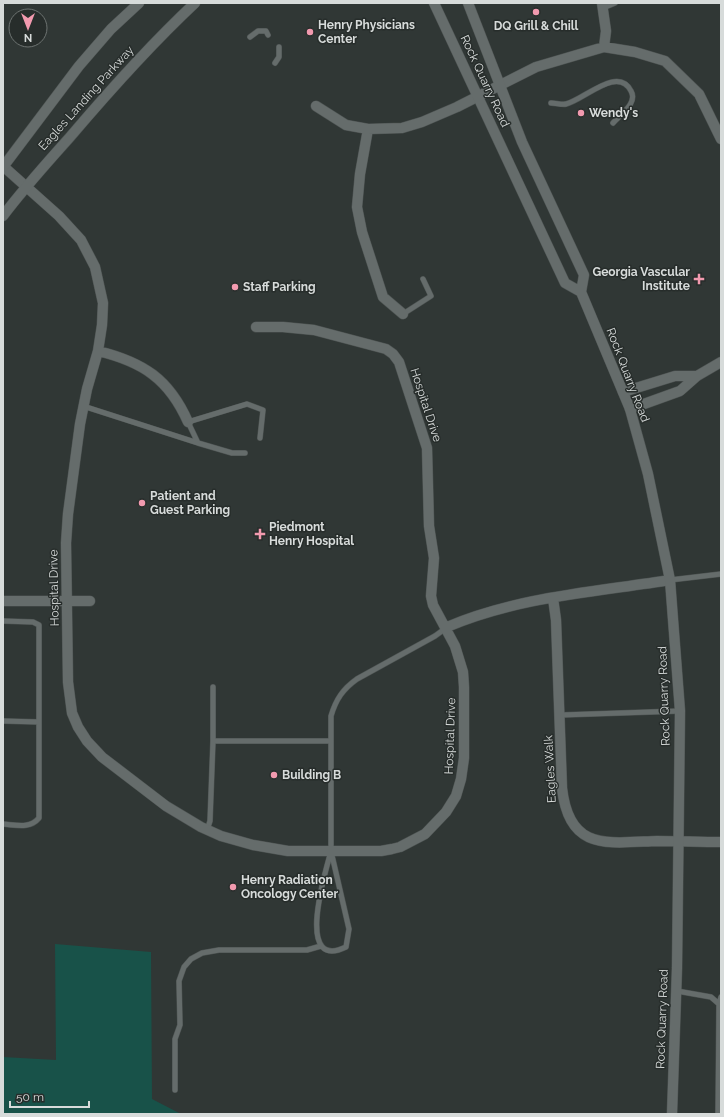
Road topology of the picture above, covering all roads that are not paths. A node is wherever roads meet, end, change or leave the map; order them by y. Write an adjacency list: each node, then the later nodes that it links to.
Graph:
1 (138, 3): 19 (street, Eagles Landing Parkway)
2 (195, 3): 20 (street, Eagles Landing Parkway)
3 (434, 3): 13 (street, Rock Quarry Road)
4 (468, 3): 12 (street, Rock Quarry Road)
5 (615, 3): 6 (lane)
6 (603, 6): 10 (street)
7 (268, 35): 8 (lane)
8 (250, 38)
9 (279, 47): 11 (lane)
10 (604, 47): 12 (street); 18 (street)
11 (275, 63)
12 (499, 85): 13 (street); 23 (street, Rock Quarry Road)
13 (478, 96): 17 (street); 23 (street, Rock Quarry Road)
14 (551, 103): 16 (lane)
15 (316, 106): 17 (street)
16 (613, 123)
17 (368, 129): 24 (street)
18 (721, 139)
19 (3, 167): 20 (street, Hospital Drive)
20 (26, 186): 21 (street, Eagles Landing Parkway); 26 (street, Hospital Drive)
21 (3, 216)
22 (423, 279): 24 (lane)
23 (581, 292): 29 (street, Rock Quarry Road)
24 (403, 314)
25 (256, 327): 43 (street, Hospital Drive)
26 (98, 351): 30 (street, Hospital Drive); 32 (street)
27 (721, 362): 28 (street)
28 (697, 376): 29 (street); 31 (street)
29 (623, 392): 31 (street, Rock Quarry Road)
30 (83, 406): 34 (lane); 39 (street, Hospital Drive)
31 (630, 408): 37 (street, Rock Quarry Road)
32 (188, 422): 33 (lane); 34 (lane)
33 (260, 438)
34 (198, 443): 35 (lane)
35 (244, 453)
36 (721, 574): 37 (lane)
37 (670, 580): 38 (street); 45 (street, Rock Quarry Road)
38 (553, 598): 43 (street); 46 (street, Eagles Walk)
39 (67, 600): 40 (street); 41 (street); 52 (street, Hospital Drive)
40 (3, 601)
41 (90, 601)
42 (3, 621): 48 (lane)
43 (447, 628): 50 (lane); 55 (street, Hospital Drive)
44 (213, 686): 49 (lane)
45 (680, 711): 46 (lane); 53 (street, Rock Quarry Road)
46 (561, 715): 53 (street, Eagles Walk)
47 (3, 721): 48 (lane)
48 (39, 722): 51 (lane)
49 (213, 741): 50 (lane); 52 (lane)
50 (331, 741): 55 (lane)
51 (3, 824)
52 (207, 830): 55 (street, Hospital Drive)
53 (679, 841): 54 (street, Eagles Walk); 57 (street, Rock Quarry Road)
54 (721, 842)
55 (331, 851): 56 (lane); 56 (lane)
56 (321, 946): 61 (lane)
57 (677, 991): 59 (lane); 62 (street, Rock Quarry Road)
58 (721, 997): 59 (lane)
59 (719, 1004): 60 (lane)
60 (720, 1045): 63 (lane)
61 (175, 1090)
62 (672, 1114)
63 (718, 1114)

